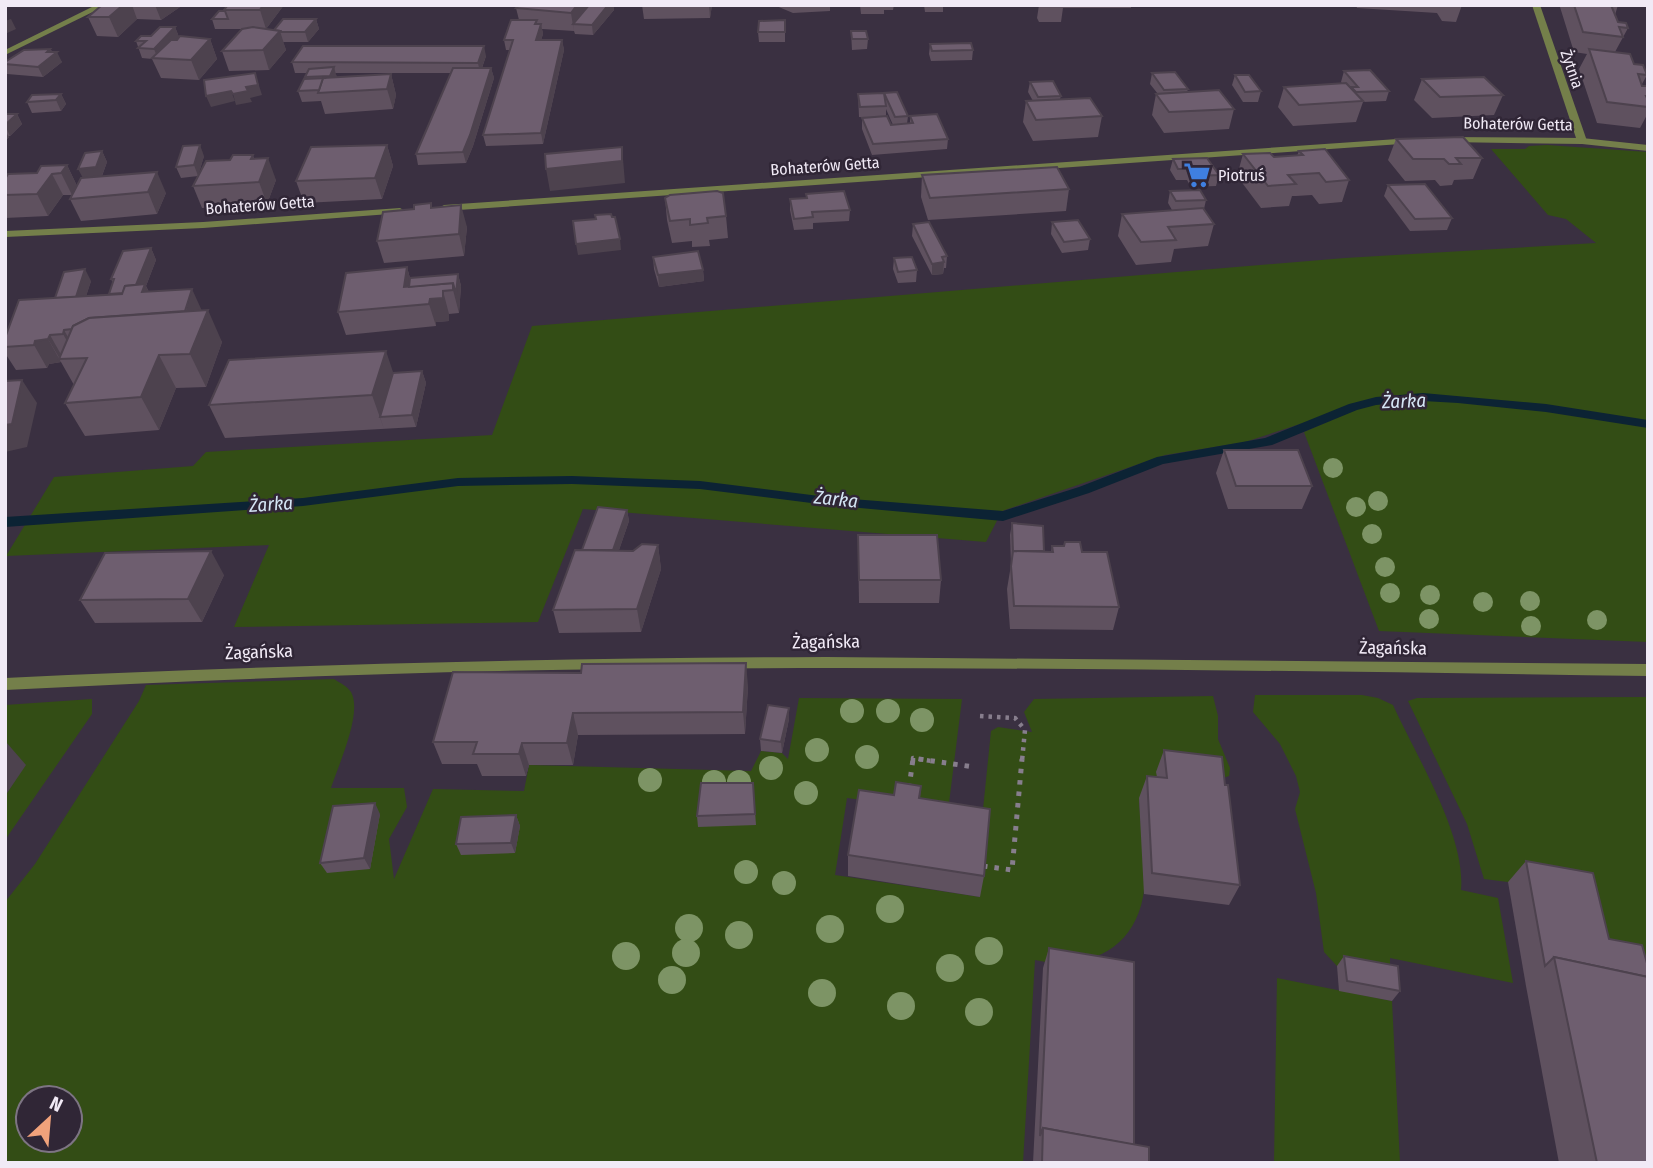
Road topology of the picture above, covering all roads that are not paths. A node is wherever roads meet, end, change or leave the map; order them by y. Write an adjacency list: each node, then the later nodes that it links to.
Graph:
1 (103, 5): 3 (street)
2 (1536, 5): 6 (street, Żytnia)
3 (5, 53)
4 (1421, 140): 8 (street, Bohaterów Getta)
5 (1434, 140): 6 (street, Bohaterów Getta)
6 (1582, 141): 7 (street, Bohaterów Getta)
7 (1648, 148)
8 (439, 208)
9 (411, 210): 10 (street, Bohaterów Getta)
10 (5, 234)
11 (1648, 670): 12 (street, Żagańska)
12 (5, 684)

